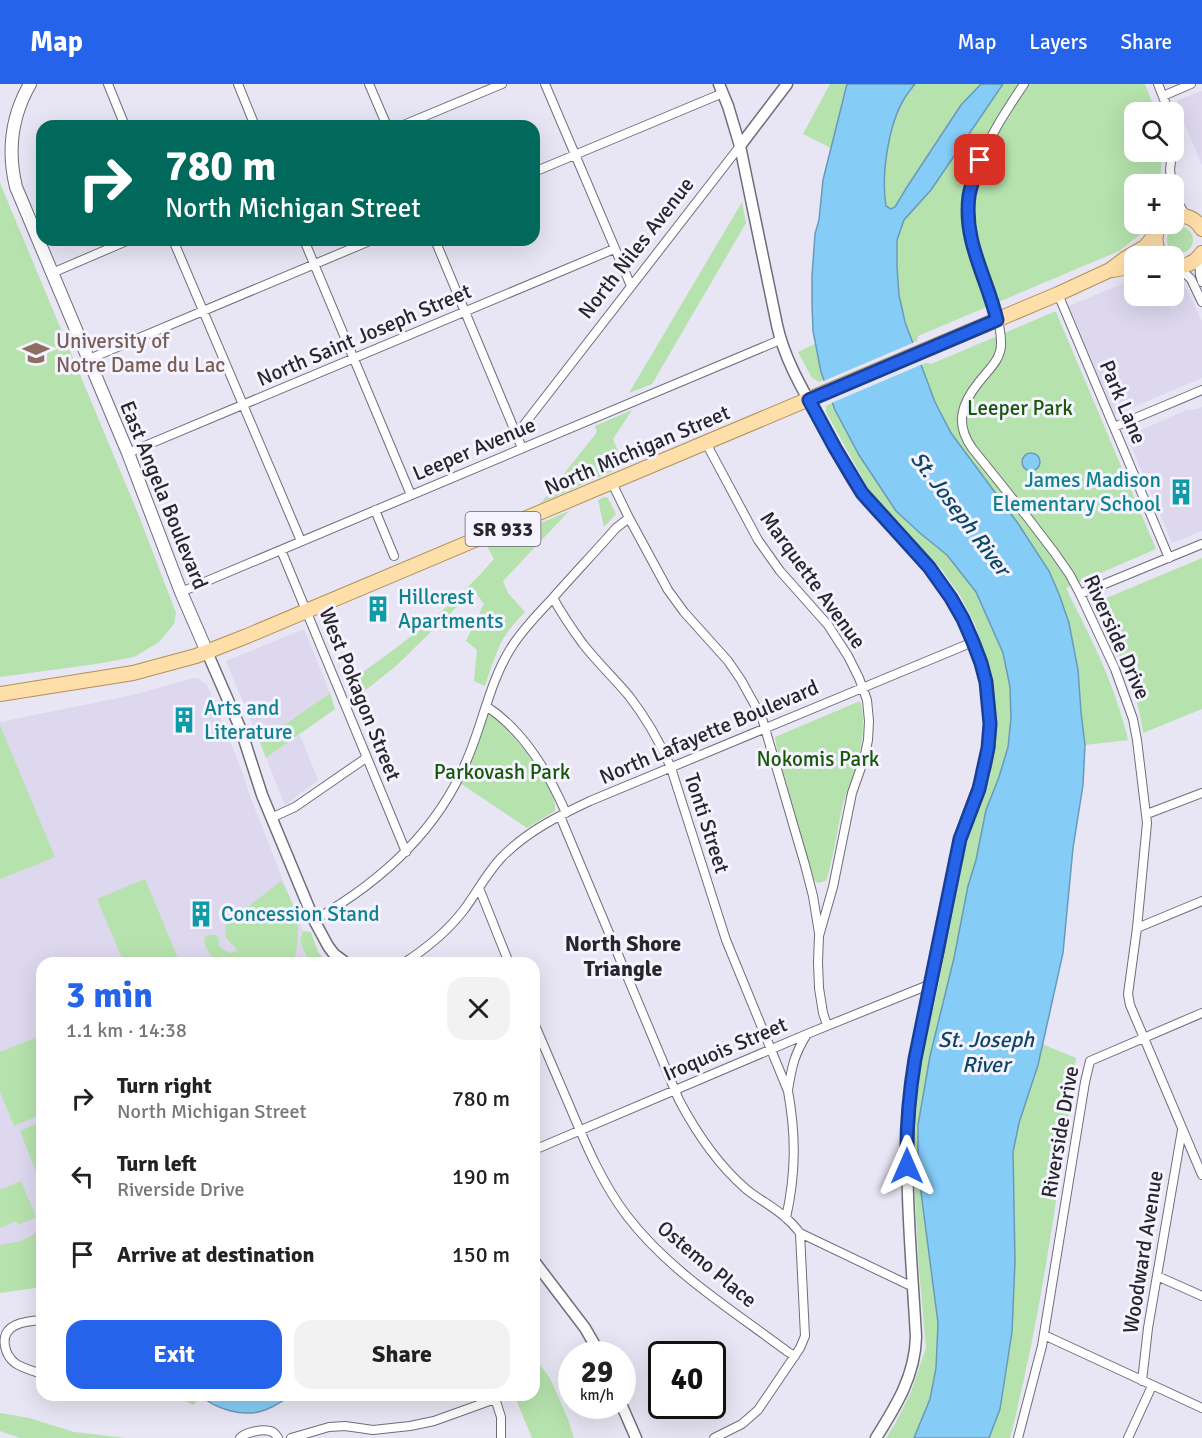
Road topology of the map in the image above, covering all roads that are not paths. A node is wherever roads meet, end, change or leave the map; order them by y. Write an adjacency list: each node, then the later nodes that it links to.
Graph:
1 (30, 84): 22 (main road, East Angela Boulevard)
2 (108, 84): 14 (street)
3 (238, 84): 15 (street)
4 (369, 84): 16 (street)
5 (502, 84): 17 (street)
6 (545, 84): 19 (street)
7 (787, 84): 18 (street, North Niles Avenue)
8 (1024, 84): 43 (street, Riverside Drive)
9 (1158, 84): 12 (street)
10 (1191, 84): 12 (street)
11 (721, 88): 18 (street); 19 (street)
12 (1163, 96): 13 (street)
13 (1165, 102)
14 (123, 120)
15 (253, 120)
16 (384, 120)
17 (415, 120)
18 (740, 146): 38 (street, North Niles Avenue); 44 (street)
19 (574, 155): 20 (street); 29 (street)
20 (540, 169)
21 (1154, 234): 34 (main road, North Michigan Street / SR 933)
22 (36, 235)
23 (41, 246): 35 (main road, East Angela Boulevard)
24 (115, 246): 35 (street)
25 (175, 246): 41 (street)
26 (306, 246): 31 (street)
27 (358, 246): 31 (street)
28 (438, 246): 42 (street)
29 (614, 249): 38 (street); 42 (street, North Saint Joseph Street)
30 (1201, 255): 32 (main road); 37 (street)
31 (314, 264): 41 (street); 46 (street)
32 (1184, 265)
33 (1124, 268): 34 (main road, North Michigan Street / SR 933)
34 (1110, 270): 39 (main road, North Michigan Street / SR 933)
35 (52, 273): 45 (main road, East Angela Boulevard)
36 (1184, 273): 40 (street)
37 (1202, 282)
38 (631, 286): 51 (street, North Niles Avenue)
39 (1058, 294): 43 (main road, North Michigan Street / SR 933); 50 (street, Park Lane)
40 (1202, 302)
41 (202, 311): 45 (street); 49 (street)
42 (465, 311): 46 (street, North Saint Joseph Street); 51 (street)
43 (997, 320): 48 (main road, North Michigan Street / SR 933); 65 (street, Riverside Drive)
44 (780, 340): 48 (street); 53 (street, Leeper Avenue)
45 (88, 359): 54 (main road, East Angela Boulevard)
46 (354, 359): 49 (street, North Saint Joseph Street); 56 (street)
47 (1202, 390): 50 (street)
48 (809, 400): 52 (main road, North Michigan Street / SR 933); 68 (street)
49 (243, 406): 54 (street, North Saint Joseph Street); 59 (street)
50 (1114, 427): 63 (street, Park Lane)
51 (516, 435): 53 (street)
52 (706, 443): 55 (main road, North Michigan Street / SR 933); 70 (street, Marquette Avenue)
53 (522, 448): 56 (street, Leeper Avenue)
54 (128, 453): 64 (main road, East Angela Boulevard)
55 (612, 483): 58 (street); 67 (main road, North Michigan Street / SR 933)
56 (411, 495): 57 (street, Leeper Avenue)
57 (375, 510): 59 (street, Leeper Avenue); 62 (street)
58 (628, 518): 66 (street); 73 (street)
59 (301, 541): 61 (street, Leeper Avenue)
60 (1202, 544): 63 (street)
61 (281, 549): 64 (street, Leeper Avenue); 67 (street, West Pokagon Street)
62 (394, 556)
63 (1169, 558): 65 (street)
64 (181, 592): 69 (main road, East Angela Boulevard)
65 (1080, 594): 78 (street, Riverside Drive)
66 (553, 598): 72 (street); 75 (street, Tonti Street)
67 (307, 611): 69 (main road, North Michigan Street / SR 933); 74 (street, West Pokagon Street)
68 (973, 642): 70 (street, North Lafayette Boulevard); 89 (street)
69 (207, 651): 71 (main road, North Michigan Street / SR 933); 79 (street)
70 (863, 687): 73 (street, North Lafayette Boulevard); 85 (street, Marquette Avenue)
71 (0, 694)
72 (486, 706): 77 (street); 80 (street)
73 (766, 728): 75 (street, North Lafayette Boulevard); 85 (street)
74 (366, 758): 79 (street); 80 (street, West Pokagon Street)
75 (670, 768): 77 (street, North Lafayette Boulevard); 95 (street, Tonti Street)
76 (1202, 793): 78 (street)
77 (563, 814): 81 (street, North Lafayette Boulevard); 96 (street)
78 (1147, 814): 84 (street, Riverside Drive)
79 (271, 818): 83 (street)
80 (406, 852): 83 (street)
81 (479, 888): 87 (street, North Lafayette Boulevard); 88 (street)
82 (1202, 901): 84 (street)
83 (314, 920): 86 (street)
84 (1137, 928): 94 (street, Riverside Drive)
85 (819, 936): 91 (street, Marquette Avenue)
86 (338, 957)
87 (414, 957)
88 (507, 957)
89 (931, 984): 91 (street, Iroquois Street); 106 (street)
90 (1202, 1013): 94 (street)
91 (827, 1025): 92 (street, Iroquois Street)
92 (807, 1034): 95 (street, Iroquois Street); 97 (street)
93 (540, 1037): 99 (street, Ostemo Place)
94 (1144, 1038): 98 (street); 110 (street, Riverside Drive)
95 (771, 1049): 96 (street, Iroquois Street); 97 (street)
96 (675, 1089): 99 (street, Iroquois Street); 102 (street)
97 (788, 1091): 102 (street)
98 (1182, 1129): 101 (street); 105 (street, Woodward Avenue)
99 (580, 1131): 100 (street, Iroquois Street); 112 (street, Ostemo Place)
100 (540, 1148)
101 (1202, 1175)
102 (786, 1218): 103 (street)
103 (800, 1233): 106 (street); 112 (street)
104 (540, 1269): 111 (street)
105 (1157, 1276): 107 (street); 114 (street, Woodward Avenue)
106 (913, 1287): 126 (street)
107 (1202, 1296)
108 (36, 1320): 109 (street)
109 (2, 1334): 113 (street)
110 (1044, 1335): 114 (street); 127 (street, Riverside Drive)
111 (592, 1341)
112 (795, 1356): 125 (street)
113 (36, 1372)
114 (1142, 1381): 115 (street)
115 (1152, 1386): 118 (street); 128 (street)
116 (484, 1401): 122 (street)
117 (495, 1401): 123 (street)
118 (1202, 1408)
119 (628, 1419): 124 (street)
120 (240, 1438): 121 (street)
121 (278, 1438)
122 (291, 1438)
123 (501, 1438)
124 (636, 1438)
125 (714, 1438)
126 (876, 1438)
127 (1018, 1438)
128 (1128, 1438)

